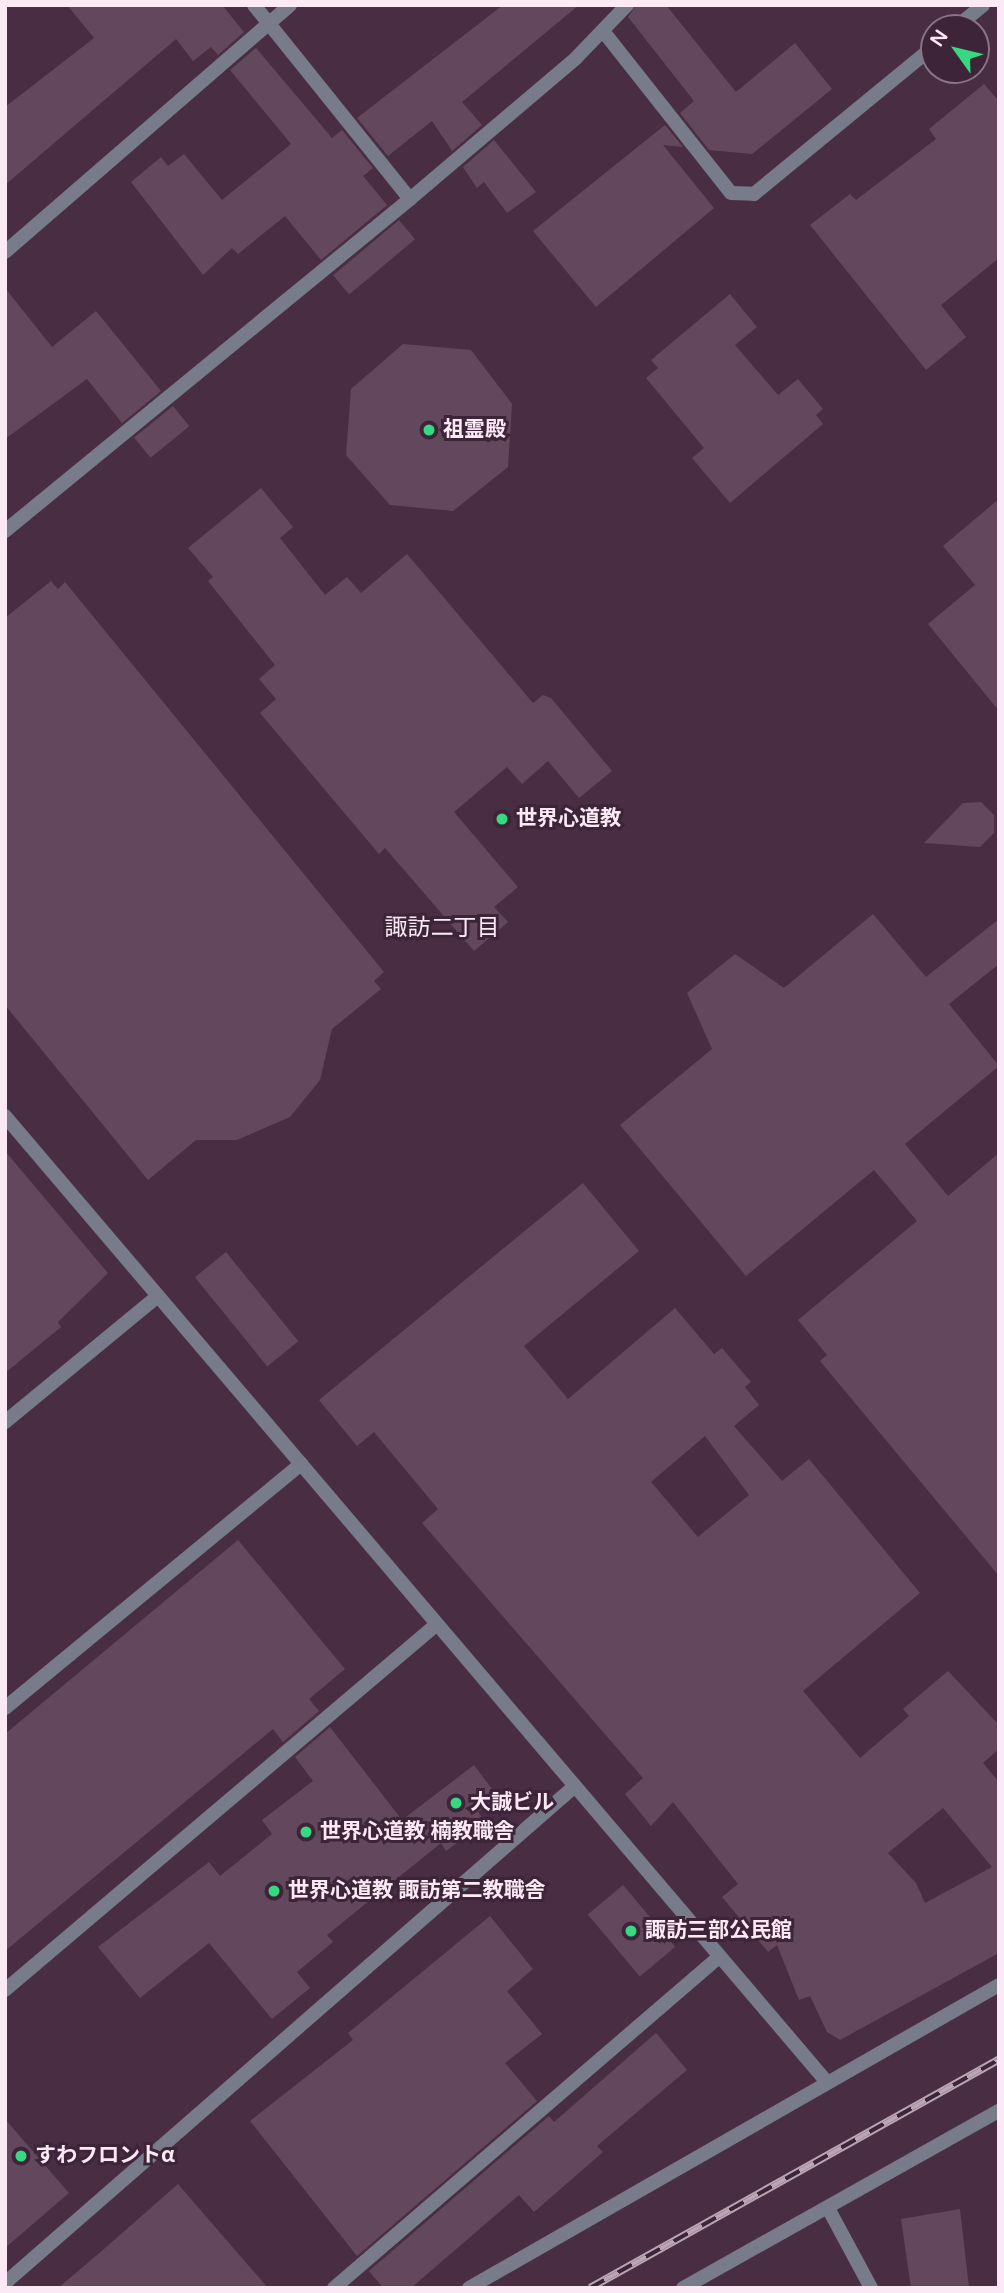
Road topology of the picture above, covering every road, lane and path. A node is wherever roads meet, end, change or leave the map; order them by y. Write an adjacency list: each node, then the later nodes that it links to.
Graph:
1 (254, 5): 4 (street)
2 (290, 5): 4 (street)
3 (626, 5): 5 (street)
4 (269, 23): 7 (street); 8 (street)
5 (603, 31): 6 (street); 7 (street)
6 (920, 58)
7 (410, 198): 9 (street)
8 (5, 252)
9 (5, 531)
10 (6, 1120): 11 (street)
11 (158, 1296): 12 (street); 13 (street)
12 (5, 1422)
13 (301, 1464): 14 (street); 15 (street)
14 (437, 1624): 16 (street); 19 (street)
15 (5, 1707)
16 (575, 1786): 17 (street); 23 (street)
17 (719, 1956): 20 (street); 24 (street)
18 (999, 1985): 20 (street)
19 (5, 1990)
20 (826, 2081): 25 (street)
21 (999, 2111): 22 (street)
22 (828, 2208): 26 (street); 27 (street)
23 (5, 2283)
24 (334, 2288)
25 (469, 2288)
26 (683, 2288)
27 (870, 2288)

